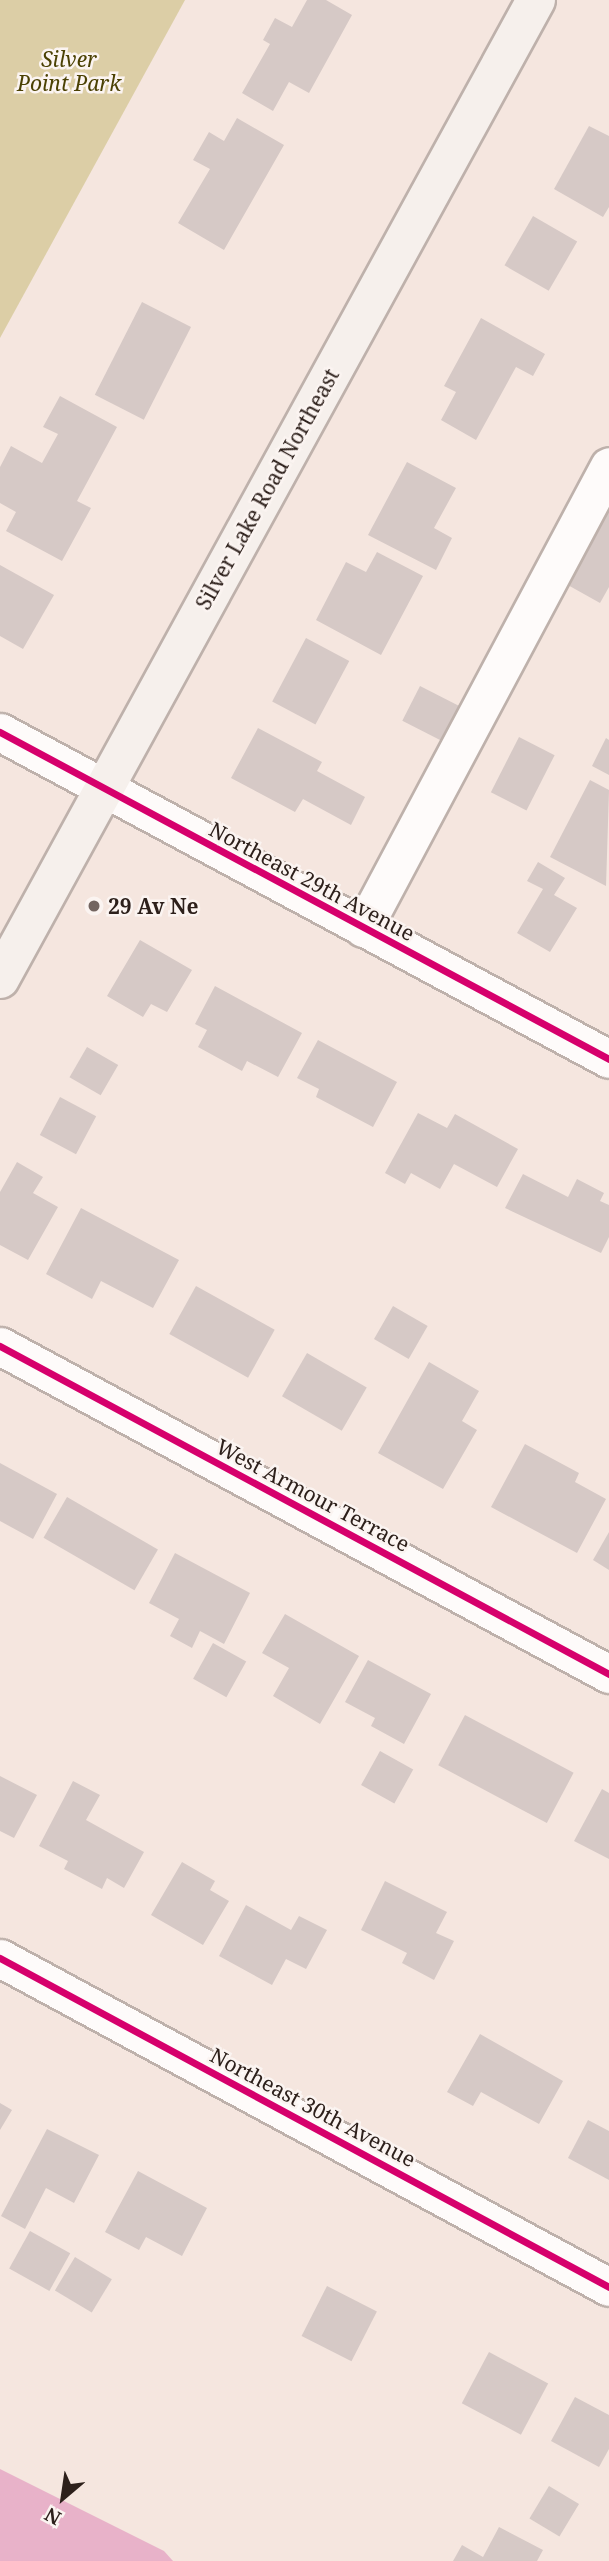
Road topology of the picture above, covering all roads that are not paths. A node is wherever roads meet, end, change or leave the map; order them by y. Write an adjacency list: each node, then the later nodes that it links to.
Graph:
1 (536, 0): 4 (main road, Silver Lake Road Northeast)
2 (609, 466): 5 (street)
3 (0, 732): 4 (street, Northeast 29th Avenue)
4 (102, 789): 5 (street, Northeast 29th Avenue); 6 (main road, Silver Lake Road Northeast)
5 (363, 928): 7 (street, Northeast 29th Avenue)
6 (0, 979)
7 (608, 1056)
8 (0, 1346): 9 (street, West Armour Terrace)
9 (609, 1674)
10 (0, 1958): 11 (street, Northeast 30th Avenue)
11 (609, 2287)

